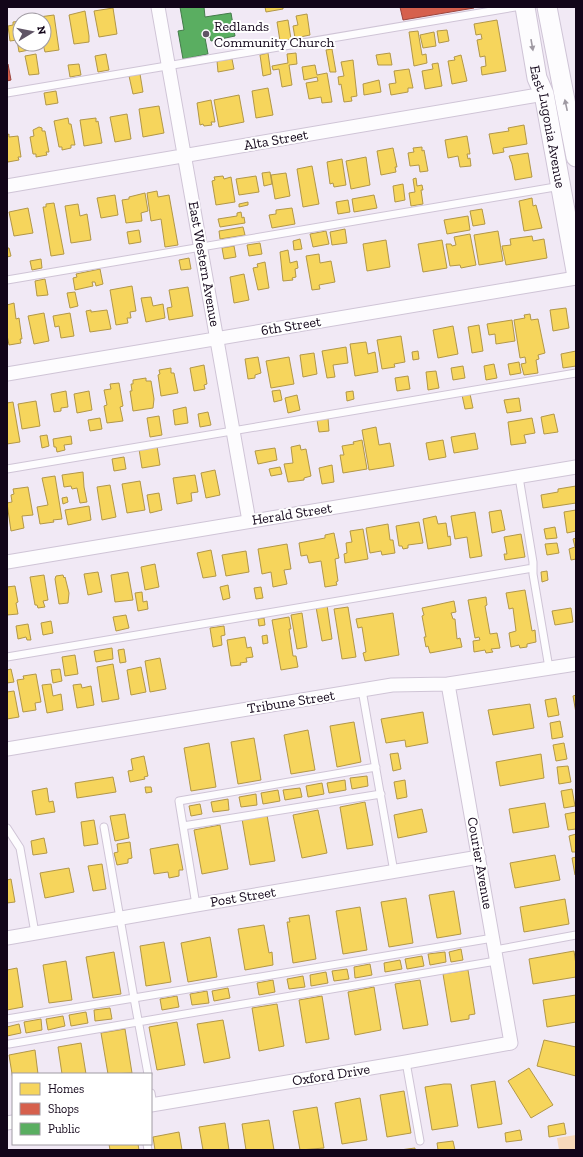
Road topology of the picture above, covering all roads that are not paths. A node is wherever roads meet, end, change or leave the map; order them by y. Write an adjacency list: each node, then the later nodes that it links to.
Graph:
1 (158, 7): 6 (street, East Western Avenue)
2 (515, 7): 5 (lane)
3 (525, 7): 8 (main road, East Lugonia Avenue, one-way to 8)
4 (547, 7): 10 (main road, East Lugonia Avenue, one-way to 4)
5 (487, 9): 6 (lane)
6 (169, 65): 7 (lane); 9 (street, East Western Avenue)
7 (7, 93)
8 (544, 94): 9 (street, Alta Street); 12 (main road, East Lugonia Avenue)
9 (185, 156): 11 (street, Alta Street); 14 (street, East Western Avenue)
10 (576, 157)
11 (7, 186)
12 (561, 186): 13 (main road, East Lugonia Avenue); 14 (lane)
13 (571, 226): 15 (main road, East Lugonia Avenue)
14 (201, 247): 17 (lane); 18 (street, East Western Avenue)
15 (576, 271)
16 (576, 278): 18 (street, 6th Street)
17 (7, 280)
18 (216, 339): 20 (street, 6th Street); 21 (street, East Western Avenue)
19 (576, 373): 21 (lane)
20 (7, 374)
21 (233, 431): 23 (lane); 25 (street, East Western Avenue)
22 (576, 467): 24 (street, Herald Street)
23 (7, 469)
24 (519, 477): 25 (street, Herald Street); 27 (lane)
25 (249, 521): 26 (street, Herald Street)
26 (7, 562)
27 (533, 568): 28 (lane); 30 (lane)
28 (7, 657)
29 (576, 664): 30 (street, Tribune Street)
30 (549, 668): 31 (street, Tribune Street)
31 (448, 684): 32 (street, Tribune Street); 39 (street, Courier Avenue)
32 (362, 690): 33 (street, Tribune Street); 34 (lane)
33 (7, 749)
34 (376, 767): 35 (lane); 36 (lane)
35 (381, 794): 36 (lane); 40 (lane)
36 (183, 826): 41 (lane)
37 (7, 828): 43 (lane)
38 (104, 828): 42 (lane)
39 (479, 857): 40 (street, Post Street); 46 (street, Courier Avenue)
40 (394, 872): 41 (street, Post Street)
41 (196, 904): 42 (street, Post Street)
42 (121, 918): 43 (street, Post Street); 47 (lane)
43 (35, 933): 45 (street, Post Street)
44 (576, 935): 46 (lane)
45 (7, 938)
46 (495, 950): 47 (lane); 49 (lane); 50 (street, Courier Avenue)
47 (134, 998): 48 (lane); 49 (lane)
48 (7, 1019)
49 (139, 1022): 51 (lane); 53 (lane)
50 (511, 1043): 52 (street, Oxford Drive)
51 (9, 1044)
52 (406, 1062): 54 (street, Oxford Drive); 55 (lane)
53 (148, 1073)
54 (152, 1101)
55 (420, 1141)

